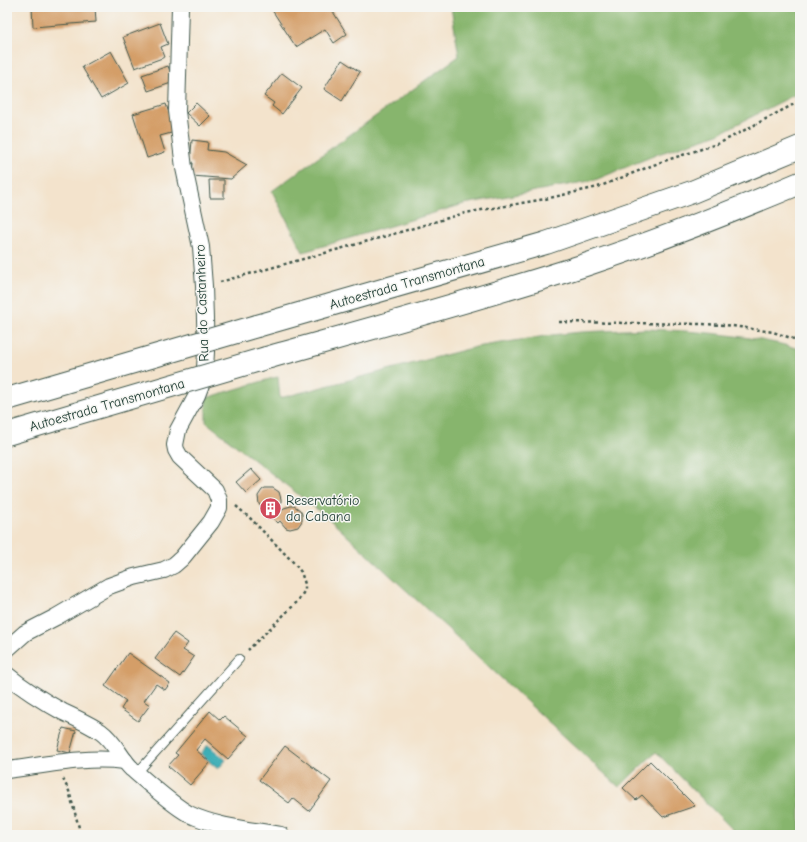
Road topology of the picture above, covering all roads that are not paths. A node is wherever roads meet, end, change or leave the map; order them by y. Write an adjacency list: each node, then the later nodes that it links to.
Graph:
1 (180, 7): 6 (street, Rua do Castanheiro)
2 (800, 147): 4 (highway, Autoestrada Transmontana, bridge)
3 (800, 183): 5 (highway, Autoestrada Transmontana, bridge)
4 (7, 399)
5 (7, 434)
6 (7, 648)
7 (239, 659): 11 (lane)
8 (7, 676): 9 (street)
9 (125, 761): 10 (street); 11 (street)
10 (7, 770)
11 (137, 773): 12 (street)
12 (281, 835)

